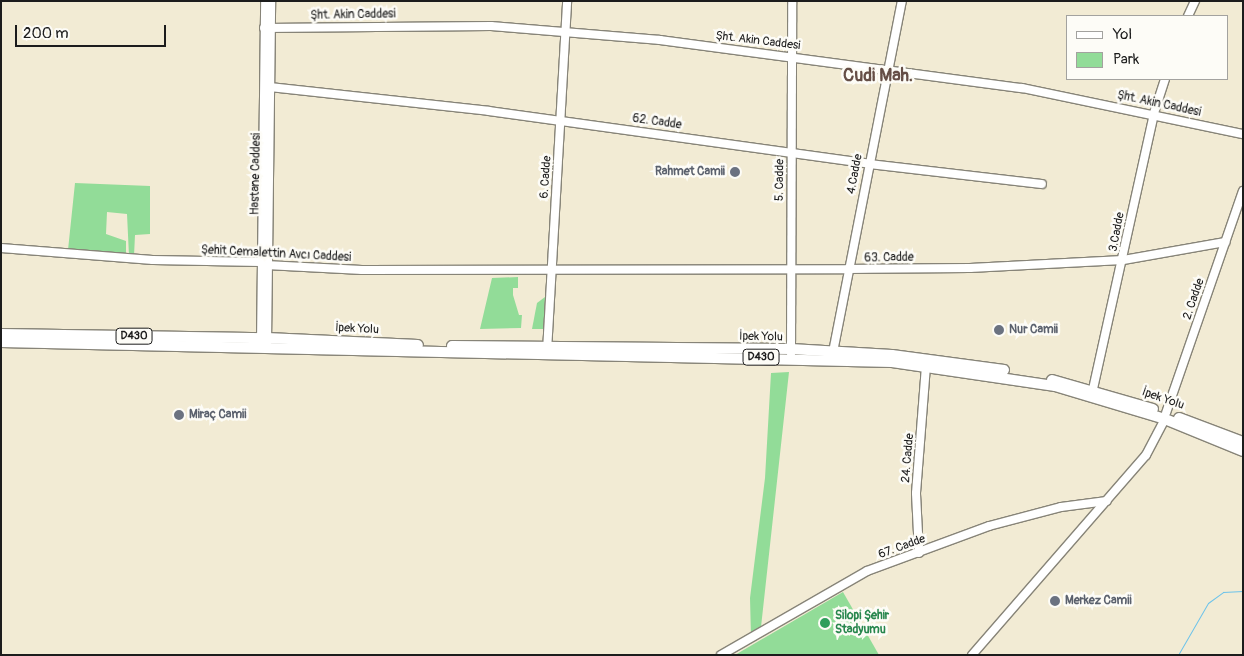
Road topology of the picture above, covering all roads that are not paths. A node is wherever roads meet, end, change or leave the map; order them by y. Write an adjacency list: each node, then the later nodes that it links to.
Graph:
1 (265, 1): 8 (street, Hastane Caddesi)
2 (271, 1): 8 (street, Hastane Caddesi)
3 (567, 1): 9 (street, 6. Cadde)
4 (792, 1): 10 (street, 5. Cadde)
5 (902, 1): 11 (street, 4.Cadde)
6 (1195, 1): 7 (street)
7 (1188, 15)
8 (267, 28): 9 (street, Şht. Akin Caddesi); 13 (street, Hastane Caddesi); 24 (street, Hastane Caddesi)
9 (566, 30): 10 (street, Şht. Akin Caddesi); 15 (street, 6. Cadde)
10 (791, 56): 11 (street, Şht. Akin Caddesi); 17 (street, 5. Cadde)
11 (887, 70): 14 (street, Şht. Akin Caddesi); 18 (street, 4.Cadde)
12 (1165, 80): 14 (street, 3.Cadde)
13 (269, 87): 15 (street, 62. Cadde); 24 (street, Hastane Caddesi)
14 (1154, 114): 16 (street, Şht. Akin Caddesi); 23 (street, 3.Cadde)
15 (560, 122): 17 (street, 62. Cadde); 26 (street, 6. Cadde)
16 (1243, 134)
17 (792, 152): 18 (street, 62. Cadde); 25 (street, 5. Cadde)
18 (869, 164): 19 (street, 62. Cadde); 27 (street, 4.Cadde)
19 (1042, 184)
20 (1243, 191): 21 (street, 2. Cadde)
21 (1225, 242): 23 (street, 63. Cadde); 36 (street, 2. Cadde)
22 (1, 248): 24 (street, Şehit Cemalettin Avcı Caddesi)
23 (1123, 260): 27 (street, 63. Cadde); 35 (street, 3.Cadde)
24 (263, 264): 26 (street, Şehit Cemalettin Avcı Caddesi); 30 (street, Hastane Caddesi)
25 (792, 269): 26 (street, 63. Cadde); 27 (street, 63. Cadde); 33 (street, 5. Cadde)
26 (551, 270): 31 (street, 6. Cadde)
27 (848, 270): 32 (street, 4.Cadde)
28 (1, 334): 30 (highway, D430)
29 (1, 342): 30 (highway, D430)
30 (264, 343): 31 (highway, D430)
31 (547, 350): 33 (highway, D430)
32 (833, 352): 33 (highway, İpek Yolu / D430); 35 (highway, İpek Yolu / D430)
33 (791, 354): 34 (highway, D430)
34 (926, 365): 36 (highway, D430); 40 (street, 24. Cadde)
35 (1093, 389): 36 (highway, İpek Yolu / D430)
36 (1166, 416): 37 (highway, İpek Yolu / D430); 38 (highway, D430); 39 (street, 2. Cadde)
37 (1243, 442)
38 (1243, 451)
39 (1107, 501): 40 (street, 67. Cadde); 42 (street, 2. Cadde)
40 (920, 552): 41 (street, 67. Cadde)
41 (721, 655)
42 (972, 655)

